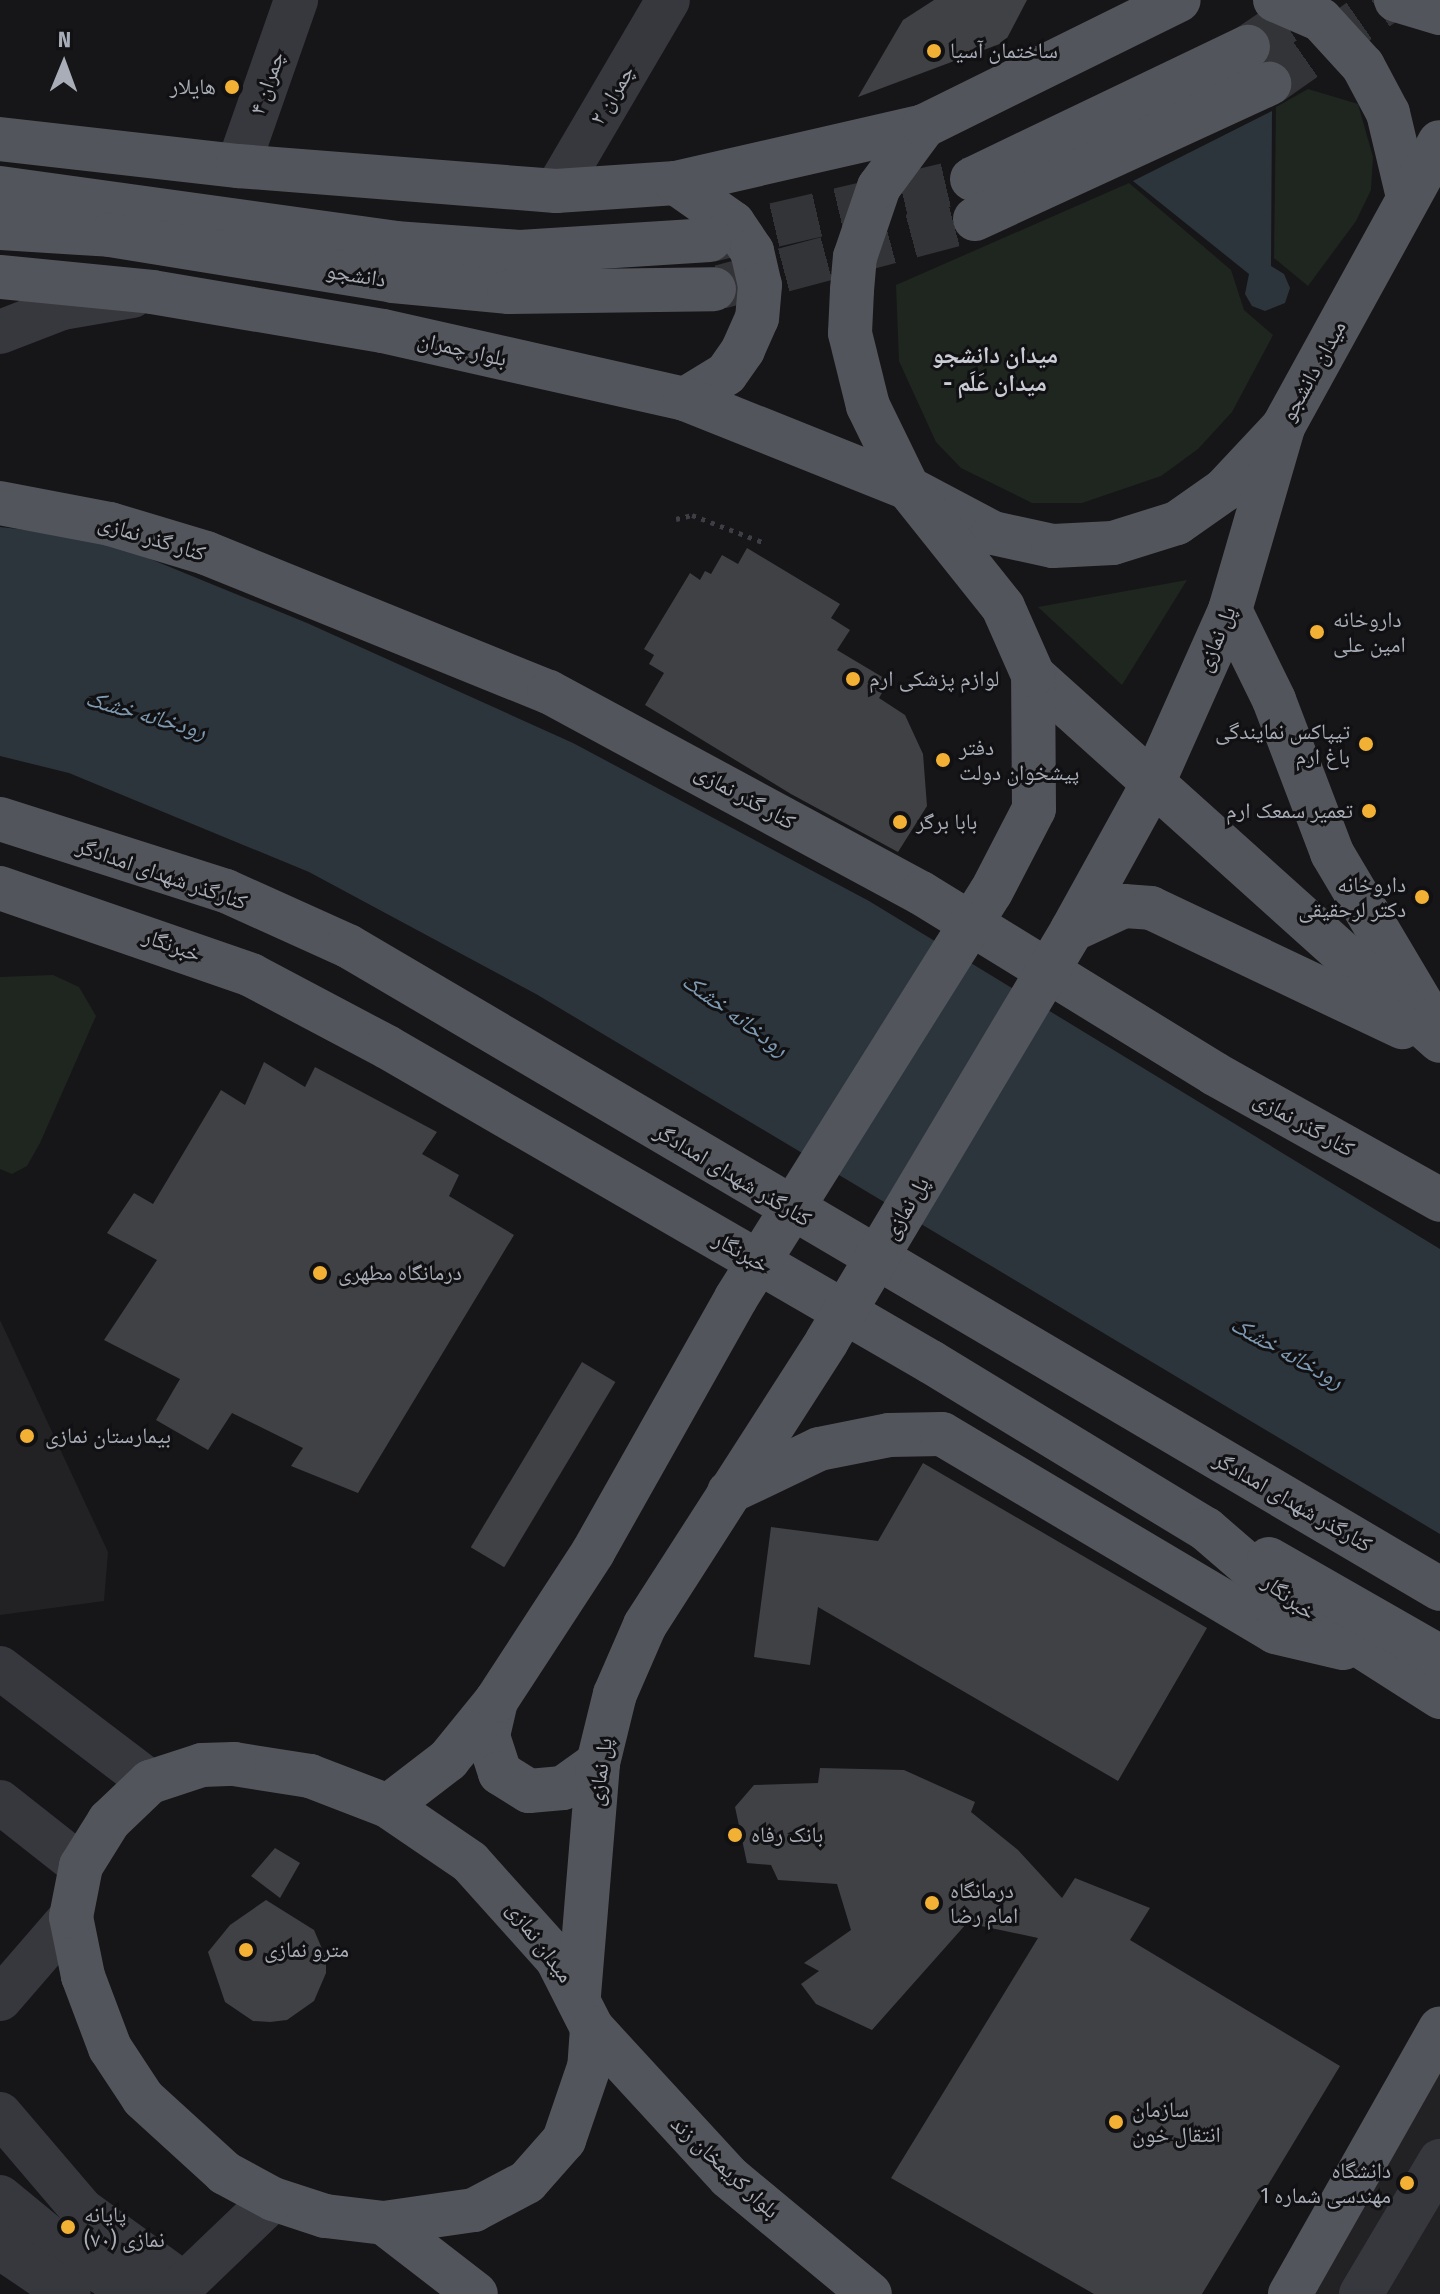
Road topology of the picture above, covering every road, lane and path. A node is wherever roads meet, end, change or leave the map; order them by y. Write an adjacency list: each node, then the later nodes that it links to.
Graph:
1 (296, 0): 9 (street, ۴ چمران)
2 (668, 0): 11 (street, ۲ چمران)
3 (1275, 0): 12 (main road)
4 (1171, 1): 6 (main road)
5 (1258, 65): 13 (main road)
6 (924, 126): 14 (main road); 22 (main road)
7 (0, 139): 9 (main road)
8 (1440, 142): 12 (main road, میدان دانشجو)
9 (238, 166): 11 (main road)
10 (0, 188): 14 (main road, دانشجو)
11 (556, 191): 14 (main road)
12 (1408, 197): 21 (main road, میدان دانشجو)
13 (974, 199)
14 (697, 209): 20 (main road)
15 (0, 228): 17 (main road, دانشجو)
16 (0, 277): 18 (main road, بلوار چمران)
17 (714, 289)
18 (152, 292): 19 (street); 20 (main road, بلوار چمران)
19 (0, 332)
20 (685, 399): 22 (main road, بلوار چمران)
21 (1283, 427): 22 (main road, میدان دانشجو); 26 (main road, پل نمازی)
22 (908, 488): 27 (main road)
23 (2, 503): 33 (main road, کنار گذر نمازی)
24 (676, 519): 25 (path)
25 (765, 543)
26 (1230, 610): 28 (main road, پل نمازی); 32 (main road)
27 (1033, 675): 28 (main road); 41 (main road)
28 (1153, 783): 31 (main road, پل نمازی); 32 (main road)
29 (0, 819): 36 (main road, کنارگذر شهدای امدادگر)
30 (0, 888): 35 (main road, خبرنگار)
31 (1072, 930): 32 (main road); 34 (main road, پل نمازی)
32 (1437, 1026)
33 (1440, 1200)
34 (729, 1492): 37 (main road); 42 (main road, پل نمازی)
35 (1206, 1529): 37 (main road, خبرنگار); 38 (main road)
36 (1440, 1589)
37 (1377, 1656): 40 (main road, خبرنگار)
38 (1440, 1657)
39 (0, 1668): 43 (street)
40 (1440, 1697)
41 (496, 1701): 42 (main road); 45 (main road)
42 (598, 1763): 49 (main road, پل نمازی)
43 (150, 1782): 45 (main road, میدان نمازی); 46 (main road, میدان نمازی)
44 (0, 1802): 46 (street)
45 (388, 1806): 49 (main road, میدان نمازی)
46 (81, 1866): 47 (main road, میدان نمازی)
47 (71, 1917): 48 (street); 54 (main road, میدان نمازی)
48 (0, 1999)
49 (586, 2011): 55 (main road, میدان نمازی); 61 (main road, بلوار کریمخان زند)
50 (1440, 2029): 62 (main road)
51 (0, 2114): 57 (street)
52 (1440, 2161): 63 (street)
53 (0, 2197): 59 (street)
54 (273, 2199): 55 (main road, میدان نمازی); 57 (street)
55 (384, 2223): 60 (main road)
56 (0, 2247): 58 (street)
57 (179, 2289)
58 (69, 2294)
59 (136, 2294)
60 (476, 2294)
61 (870, 2294)
62 (1290, 2294)
63 (1361, 2294)

